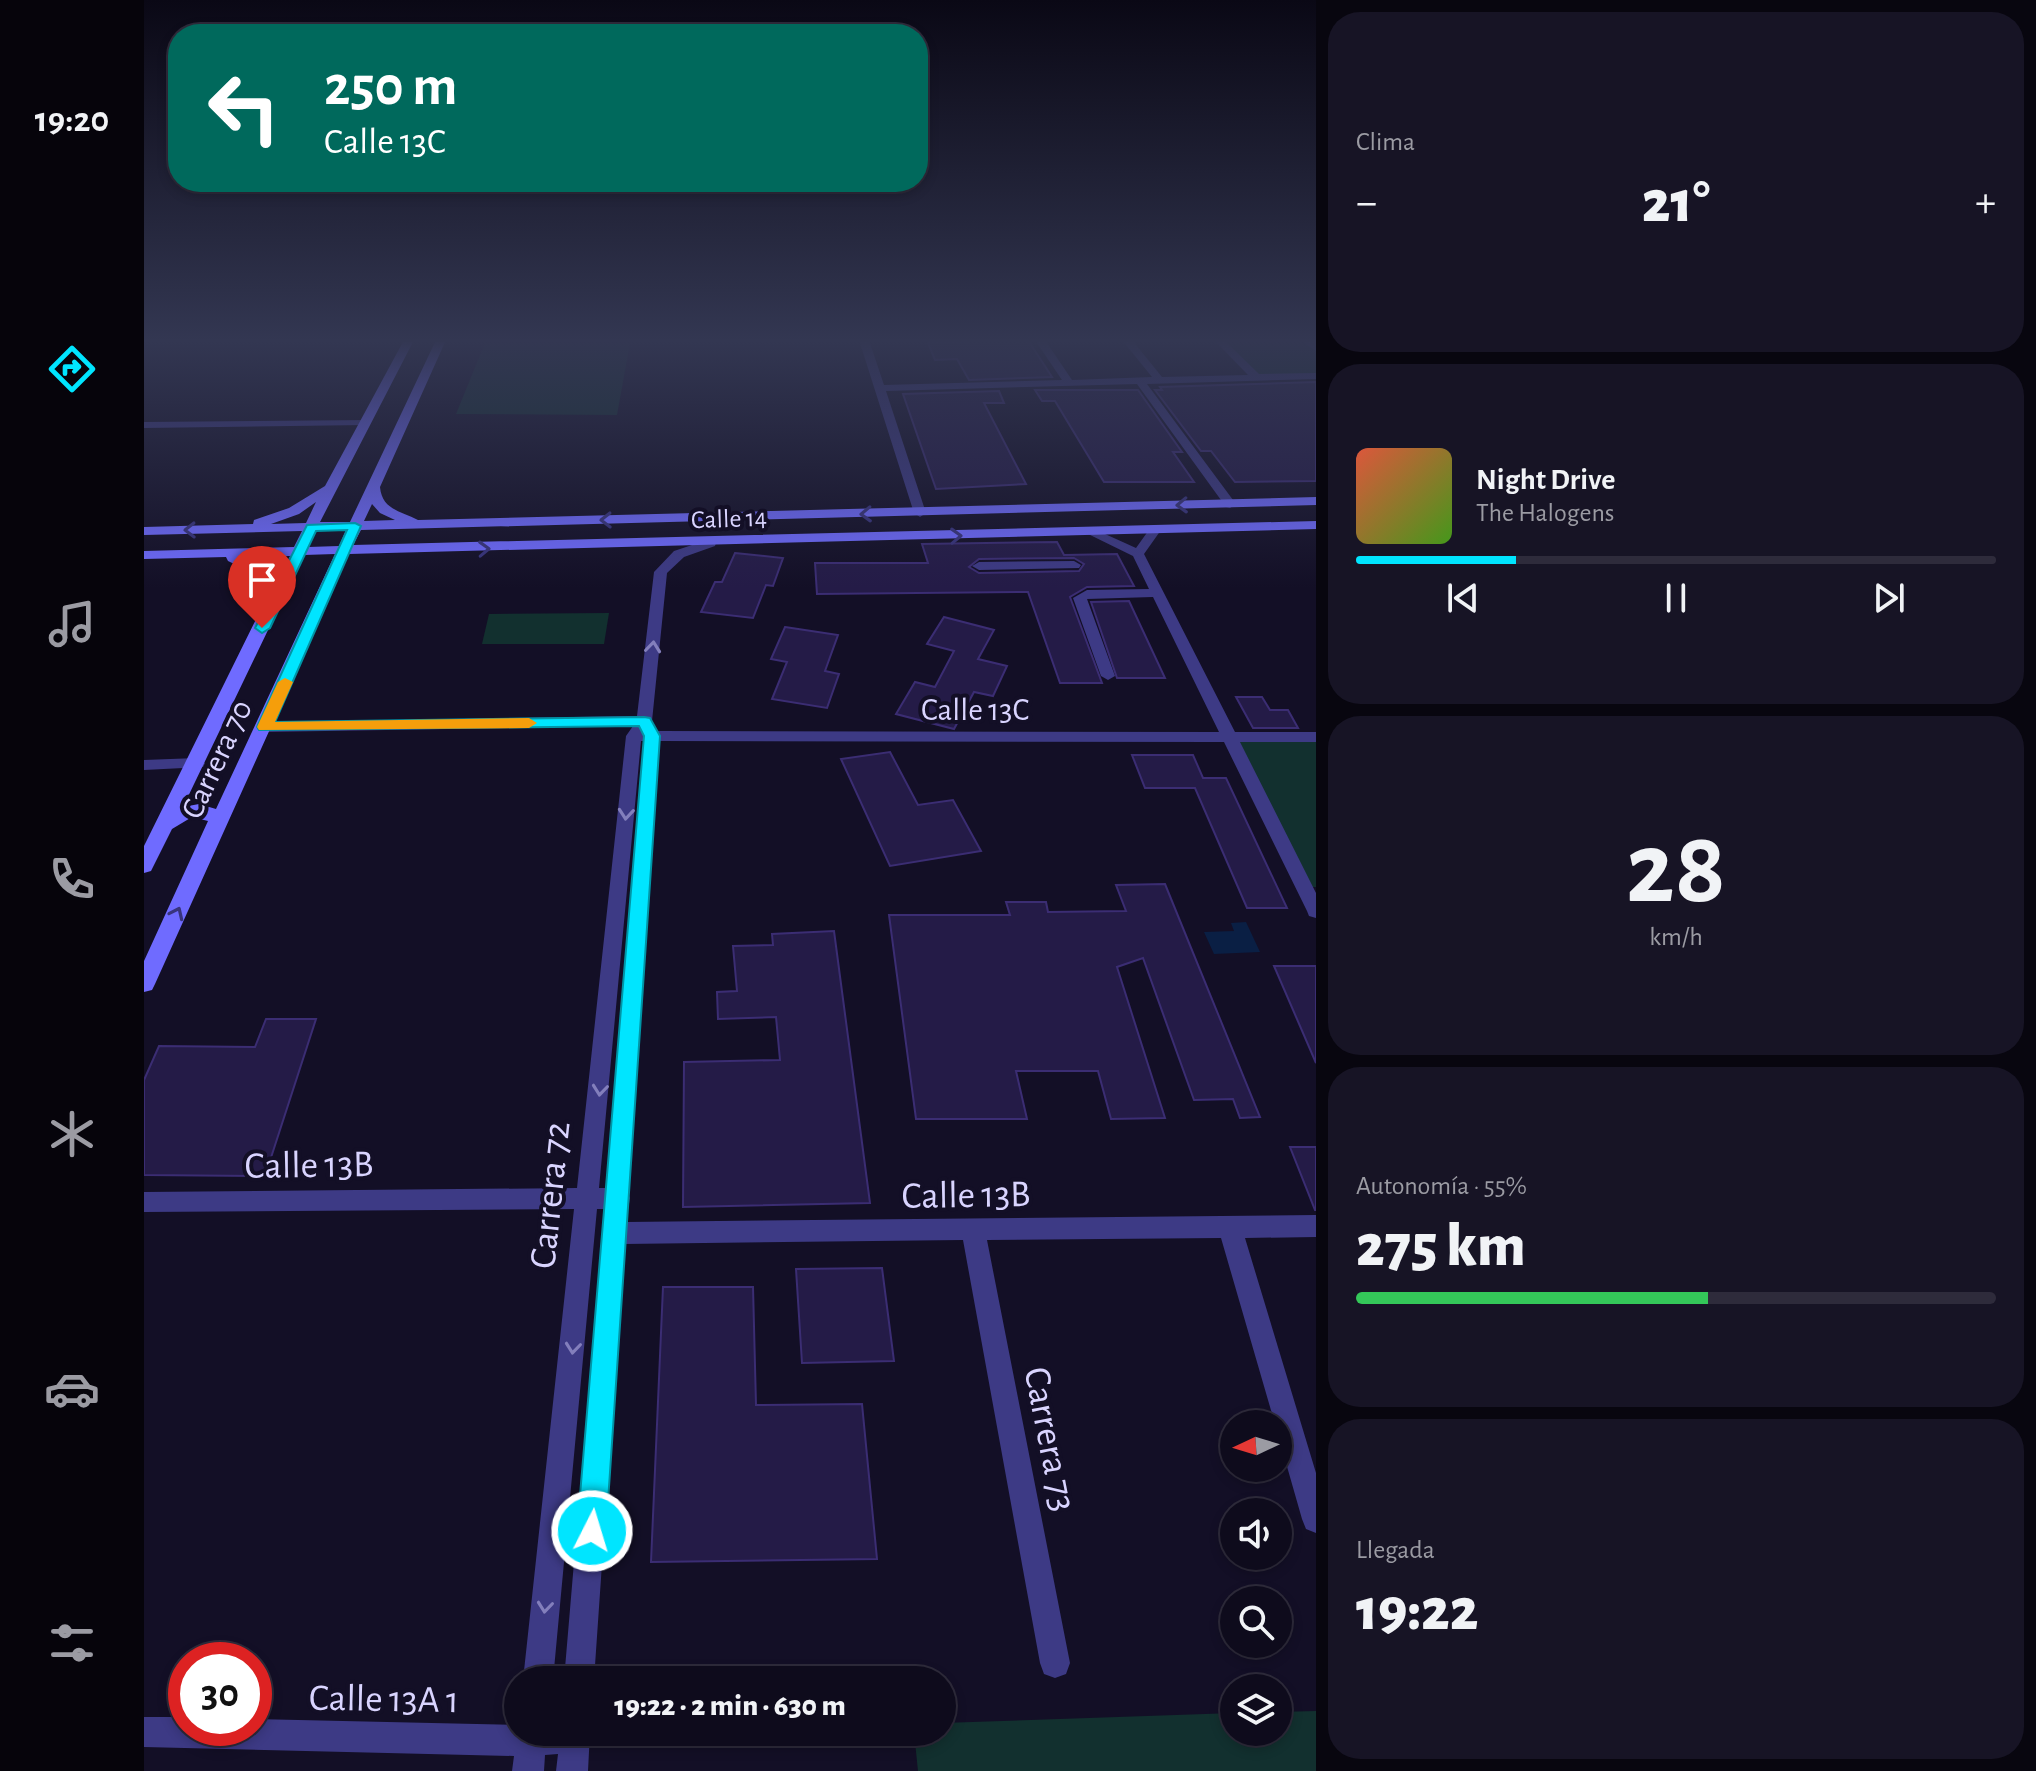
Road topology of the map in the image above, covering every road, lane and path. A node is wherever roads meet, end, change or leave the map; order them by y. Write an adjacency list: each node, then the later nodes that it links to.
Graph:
1 (365, 422): 7 (street, Carrera 70)
2 (317, 423): 6 (street)
3 (402, 423): 8 (street, Carrera 70)
4 (890, 423): 12 (street)
5 (1170, 423): 11 (street)
6 (144, 425)
7 (332, 484): 18 (street, Carrera 70); 19 (street)
8 (373, 485): 14 (street); 17 (street, Carrera 70)
9 (1316, 501): 10 (street, Calle 14)
10 (1277, 502): 11 (street, Calle 14); 15 (street)
11 (1230, 504): 12 (street, Calle 14, one-way to 12)
12 (920, 513): 13 (street, Calle 14, one-way to 13)
13 (767, 517): 14 (street, Calle 14, one-way to 14); 23 (street)
14 (452, 523): 17 (street, Calle 14)
15 (1295, 525): 16 (street, Calle 14); 20 (street, Calle 14)
16 (1316, 525)
17 (355, 526): 18 (street, Calle 14); 27 (street, Carrera 70)
18 (311, 527): 19 (street, Calle 14); 29 (street, Carrera 70)
19 (235, 529): 21 (street, Calle 14, one-way to 21)
20 (1155, 530): 22 (street, Calle 14); 30 (street)
21 (144, 531)
22 (1090, 532): 23 (street, Calle 14, one-way to 22); 30 (street)
23 (770, 541): 24 (street, Calle 14)
24 (710, 543): 25 (street, Calle 14, one-way to 24); 40 (street, Carrera 72, one-way to 24)
25 (406, 551): 27 (street, Calle 14); 36 (street)
26 (1068, 551): 32 (street)
27 (344, 552): 29 (street, Calle 14); 36 (street, Carrera 70)
28 (201, 553): 29 (street, Calle 14); 31 (street, Calle 14); 37 (street)
29 (299, 553): 37 (street, Carrera 70)
30 (1138, 554): 34 (street)
31 (144, 555)
32 (1074, 565): 33 (street); 35 (street)
33 (979, 566)
34 (1157, 593): 35 (street); 41 (street)
35 (1087, 594): 38 (street)
36 (325, 598): 39 (street, Carrera 70)
37 (276, 602): 43 (street, Carrera 70)
38 (1108, 676)
39 (264, 727): 40 (street, Calle 13C); 45 (street, Carrera 70)
40 (643, 731): 41 (street, Calle 13C); 50 (street, Carrera 72, one-way to 50); 51 (street, Carrera 72)
41 (1229, 737): 42 (street, Calle 13C); 48 (street)
42 (1316, 737)
43 (197, 763): 44 (street); 46 (street, Carrera 70)
44 (144, 765)
45 (217, 828): 46 (street); 49 (street, Carrera 70, one-way to 45)
46 (162, 830): 47 (street, Carrera 70)
47 (144, 866)
48 (1316, 911)
49 (144, 984)
50 (589, 1196): 51 (street, Calle 13B); 52 (street, Calle 13B); 59 (street, Carrera 72, one-way to 59)
51 (619, 1198): 56 (street, Carrera 72)
52 (144, 1202)
53 (1316, 1226): 54 (street, Calle 13B)
54 (1230, 1227): 55 (street, Calle 13B); 57 (street)
55 (973, 1230): 56 (street, Calle 13B); 58 (street, Carrera 73)
56 (616, 1233): 60 (street, Carrera 72)
57 (1316, 1519)
58 (1055, 1663)
59 (539, 1666)
60 (580, 1666)
61 (144, 1732): 63 (street, Calle 13A 1)
62 (574, 1746): 64 (street)
63 (530, 1748)
64 (572, 1771)

